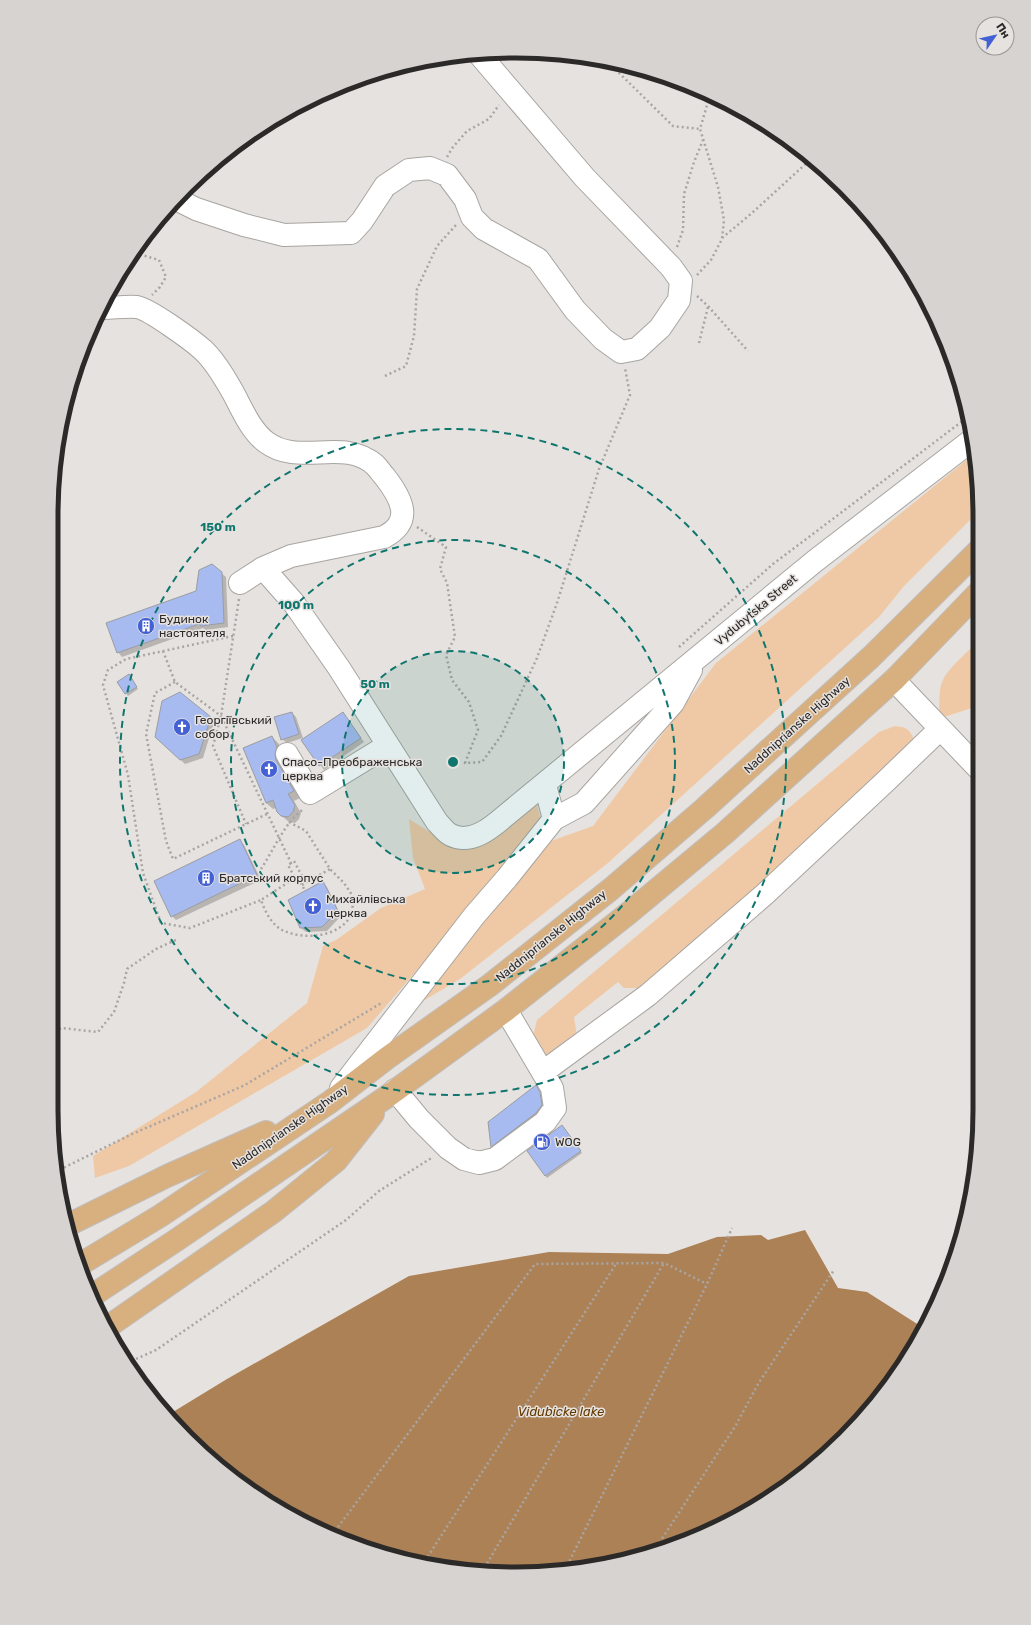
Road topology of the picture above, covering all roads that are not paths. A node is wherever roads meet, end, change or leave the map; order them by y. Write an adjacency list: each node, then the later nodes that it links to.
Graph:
1 (483, 59): 2 (street)
2 (183, 202)
3 (108, 308): 6 (street)
4 (967, 444): 9 (street, Vydubytska Street)
5 (973, 556): 20 (main road, Naddniprianske Highway)
6 (263, 568): 7 (street); 12 (street, Vydubytska Street)
7 (240, 583)
8 (973, 597): 10 (main road)
9 (696, 660): 15 (street, Vydubytska Street); 16 (street)
10 (894, 680): 11 (street); 17 (main road)
11 (940, 729): 14 (street); 18 (street)
12 (387, 746): 13 (street); 15 (street, Vydubytska Street)
13 (287, 754)
14 (973, 763)
15 (545, 785): 16 (street)
16 (554, 819): 20 (street)
17 (506, 1010): 18 (street); 19 (main road)
18 (543, 1072): 19 (street)
19 (390, 1094): 23 (main road); 24 (main road)
20 (325, 1105): 21 (main road); 22 (main road, Naddniprianske Highway)
21 (73, 1223)
22 (84, 1263)
23 (96, 1293)
24 (112, 1324)

